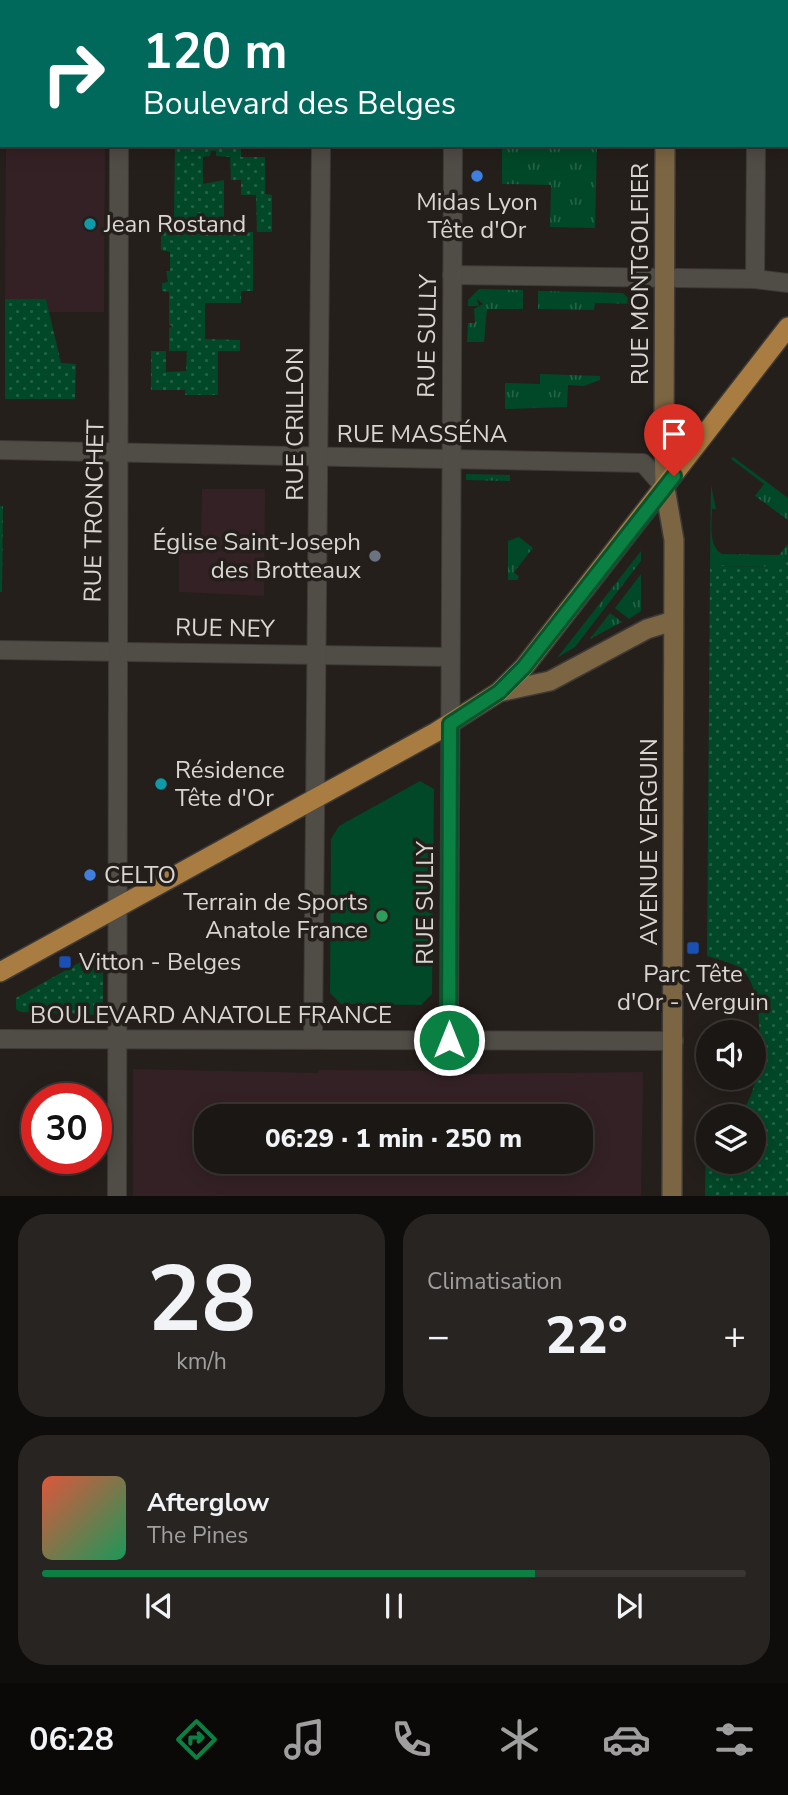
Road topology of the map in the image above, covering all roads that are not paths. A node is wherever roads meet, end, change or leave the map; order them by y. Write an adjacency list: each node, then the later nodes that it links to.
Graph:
1 (119, 147): 12 (street, RUE TRONCHET)
2 (321, 147): 14 (street, RUE CRILLON)
3 (453, 147): 6 (street, RUE SULLY)
4 (664, 147): 7 (main road, RUE MONTGOLFIER)
5 (756, 147): 8 (street)
6 (452, 275): 7 (street); 13 (street, RUE SULLY)
7 (663, 278): 8 (street); 15 (main road, RUE MONTGOLFIER)
8 (755, 279): 9 (street)
9 (788, 283)
10 (788, 327): 15 (main road)
11 (0, 450): 12 (street, RUE MASSÉNA)
12 (120, 454): 14 (street, RUE MASSÉNA); 18 (street, RUE TRONCHET)
13 (450, 457): 14 (street, RUE MASSÉNA); 15 (street, RUE MASSÉNA); 20 (street, RUE SULLY)
14 (319, 458): 19 (street, RUE CRILLON)
15 (665, 488): 16 (main road, AVENUE VERGUIN); 21 (main road)
16 (673, 621): 21 (main road); 30 (main road, AVENUE VERGUIN)
17 (0, 650): 18 (street, RUE NEY)
18 (117, 650): 19 (street, RUE NEY); 24 (street, RUE TRONCHET)
19 (317, 655): 20 (street, RUE NEY); 23 (street, RUE CRILLON)
20 (449, 657): 22 (street, RUE SULLY)
21 (499, 692): 22 (main road)
22 (450, 724): 23 (main road); 29 (street, RUE SULLY)
23 (315, 799): 24 (main road); 27 (street, RUE CRILLON)
24 (119, 906): 25 (main road); 28 (street)
25 (0, 972)
26 (0, 1039): 28 (street, BOULEVARD ANATOLE FRANCE)
27 (313, 1039): 28 (street, BOULEVARD ANATOLE FRANCE); 29 (street, BOULEVARD ANATOLE FRANCE)
28 (117, 1040): 31 (street)
29 (449, 1040): 30 (street, BOULEVARD ANATOLE FRANCE)
30 (674, 1041): 32 (main road, AVENUE VERGUIN)
31 (117, 1196)
32 (672, 1196)

